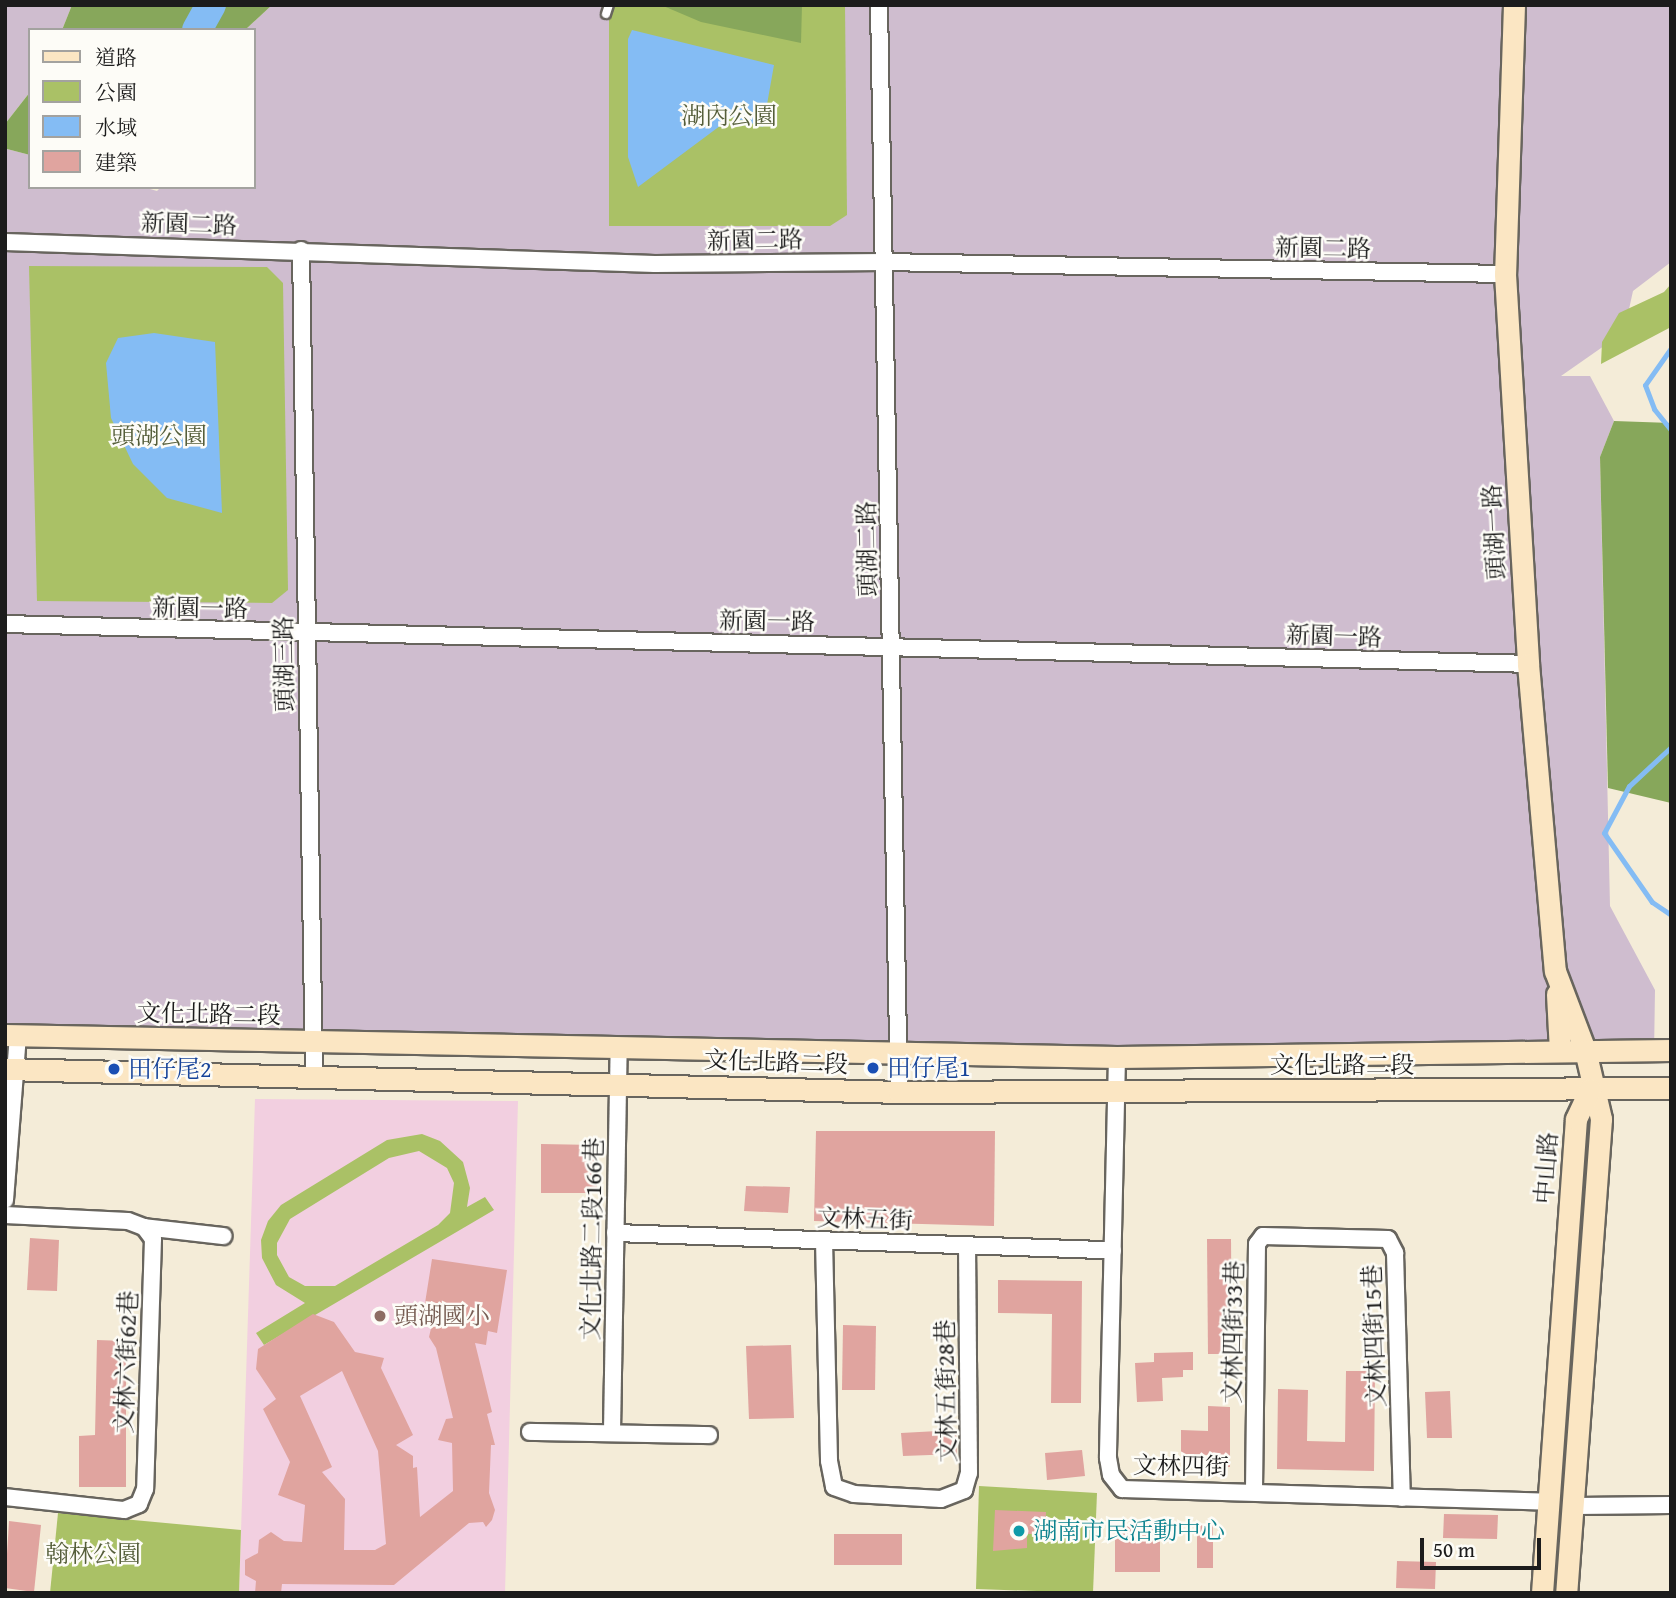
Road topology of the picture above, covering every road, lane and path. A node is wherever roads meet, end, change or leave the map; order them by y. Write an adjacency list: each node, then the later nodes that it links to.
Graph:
1 (879, 5): 5 (street, 頭湖二路)
2 (1514, 5): 6 (street, 頭湖一路)
3 (5, 242): 4 (street, 新園二路)
4 (301, 250): 5 (street, 新園二路); 8 (street, 頭湖三路)
5 (884, 262): 6 (street, 新園二路); 9 (street, 頭湖二路)
6 (1505, 274): 10 (street, 頭湖一路)
7 (5, 624): 8 (street, 新園一路)
8 (306, 633): 9 (street, 新園一路); 13 (street, 頭湖三路)
9 (892, 647): 10 (street, 新園一路); 18 (street, 頭湖二路)
10 (1528, 664): 11 (street, 頭湖一路)
11 (1555, 971): 16 (street, 頭湖一路); 17 (street)
12 (11, 1036): 13 (street, 文化北路二段); 20 (street)
13 (313, 1043): 14 (street, 文化北路二段); 21 (street, 頭湖三路)
14 (619, 1048): 18 (street, 文化北路二段); 22 (street, 文化北路二段166巷)
15 (1671, 1049): 16 (street, 文化北路二段)
16 (1585, 1050): 17 (street, 文化北路二段); 23 (street, 頭湖一路)
17 (1560, 1051): 19 (street, 文化北路二段)
18 (898, 1054): 19 (street, 文化北路二段); 25 (street, 頭湖二路)
19 (1117, 1057): 26 (street, 文林四街)
20 (10, 1070): 21 (street, 文化北路二段); 27 (street)
21 (314, 1077): 22 (street, 文化北路二段)
22 (618, 1084): 25 (street, 文化北路二段); 30 (street, 文化北路二段166巷)
23 (1590, 1088): 24 (street, 文化北路二段); 26 (street, 文化北路二段); 42 (street, 中山路); 44 (street)
24 (1671, 1088)
25 (899, 1092): 26 (street, 文化北路二段)
26 (1117, 1093): 35 (street, 文林四街)
27 (5, 1200)
28 (5, 1215): 29 (street)
29 (144, 1227): 31 (street); 40 (street, 文林六街62巷)
30 (615, 1233): 33 (street, 文林五街); 36 (street, 文化北路二段166巷)
31 (223, 1236)
32 (1323, 1237): 39 (street, 文林四街33巷); 41 (street, 文林四街15巷)
33 (824, 1240): 34 (street, 文林五街); 34 (street, 文林五街28巷)
34 (967, 1245): 35 (street, 文林五街)
35 (1112, 1250): 39 (street, 文林四街)
36 (612, 1431): 37 (street); 38 (street)
37 (530, 1432)
38 (709, 1435)
39 (1254, 1490): 41 (street, 文林四街)
40 (5, 1497)
41 (1402, 1498): 42 (street, 文林四街)
42 (1549, 1502): 45 (street, 中山路)
43 (1671, 1505): 44 (street)
44 (1575, 1506): 46 (street)
45 (1542, 1593)
46 (1566, 1593)

